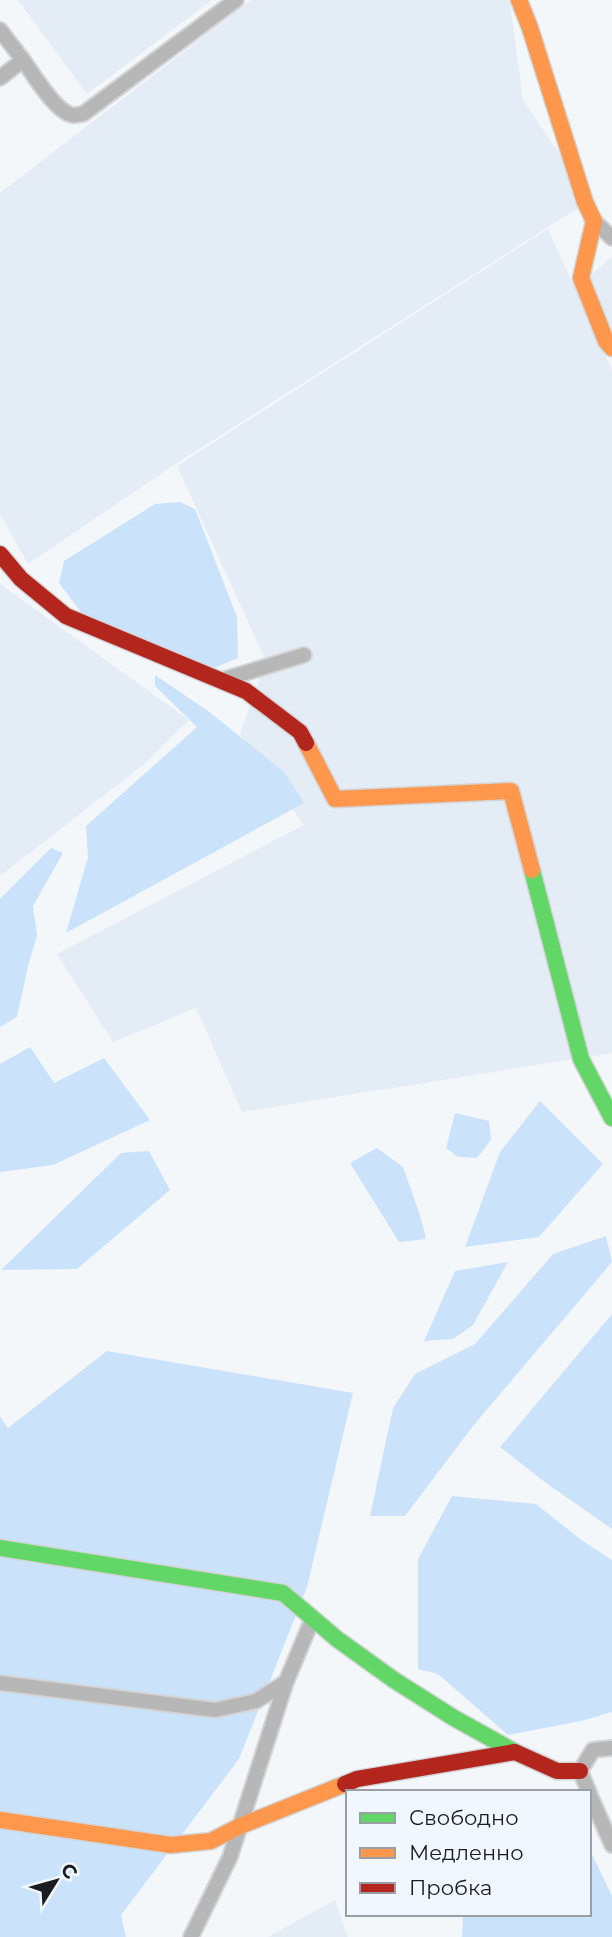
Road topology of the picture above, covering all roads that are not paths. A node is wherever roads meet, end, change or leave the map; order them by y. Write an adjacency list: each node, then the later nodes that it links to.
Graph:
1 (236, 0): 4 (street)
2 (519, 0): 6 (street)
3 (0, 30): 4 (street)
4 (23, 60): 5 (street)
5 (0, 78)
6 (594, 221): 7 (street); 8 (street)
7 (612, 238)
8 (612, 348)
9 (0, 554): 11 (street)
10 (304, 655): 11 (street)
11 (222, 680): 12 (street)
12 (612, 1118)
13 (0, 1548): 14 (street)
14 (312, 1620): 15 (street); 18 (street)
15 (286, 1682): 16 (street); 23 (street)
16 (0, 1683)
17 (612, 1748): 19 (street)
18 (515, 1752): 19 (street); 23 (street)
19 (580, 1771): 20 (street)
20 (588, 1790)
21 (591, 1797): 24 (street)
22 (0, 1820): 23 (street)
23 (240, 1826): 25 (street)
24 (612, 1845)
25 (191, 1937)

